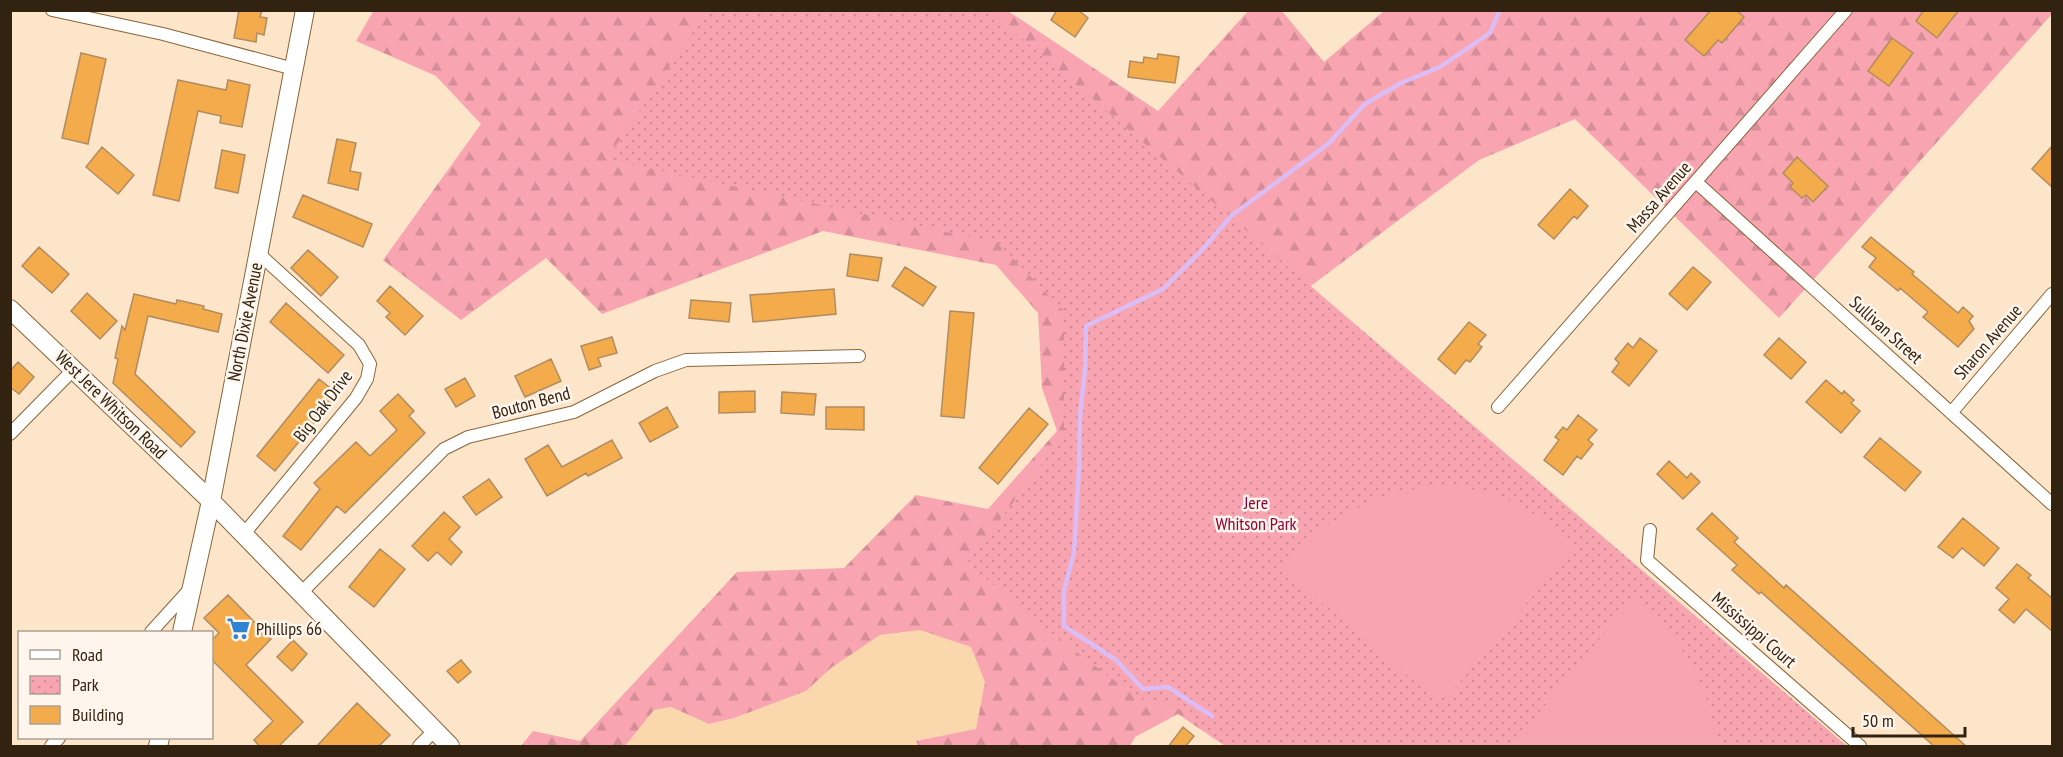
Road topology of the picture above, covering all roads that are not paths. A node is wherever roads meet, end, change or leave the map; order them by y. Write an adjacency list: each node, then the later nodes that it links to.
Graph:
1 (51, 10): 4 (street)
2 (304, 10): 4 (street, North Dixie Avenue)
3 (1846, 10): 5 (street, Massa Avenue)
4 (294, 69): 6 (street, North Dixie Avenue)
5 (1696, 182): 11 (street, Massa Avenue); 12 (street, Sullivan Street)
6 (258, 253): 14 (street, North Dixie Avenue); 17 (street, Big Oak Drive)
7 (2052, 294): 12 (street, Sharon Avenue)
8 (10, 309): 10 (street, West Jere Whitson Road)
9 (859, 357): 19 (street, Bouton Bend)
10 (73, 370): 13 (street); 14 (street, West Jere Whitson Road)
11 (1498, 406)
12 (1951, 413): 15 (street, Sullivan Street)
13 (10, 434)
14 (211, 501): 17 (street, West Jere Whitson Road); 18 (street, North Dixie Avenue)
15 (2052, 504)
16 (1650, 530): 25 (street, Mississippi Court)
17 (243, 535): 19 (street, West Jere Whitson Road)
18 (192, 587): 20 (street); 21 (street, North Dixie Avenue)
19 (301, 593): 22 (street, West Jere Whitson Road)
20 (153, 631)
21 (182, 631)
22 (435, 730): 23 (street); 24 (street, West Jere Whitson Road)
23 (419, 747)
24 (450, 747)
25 (1860, 747)

